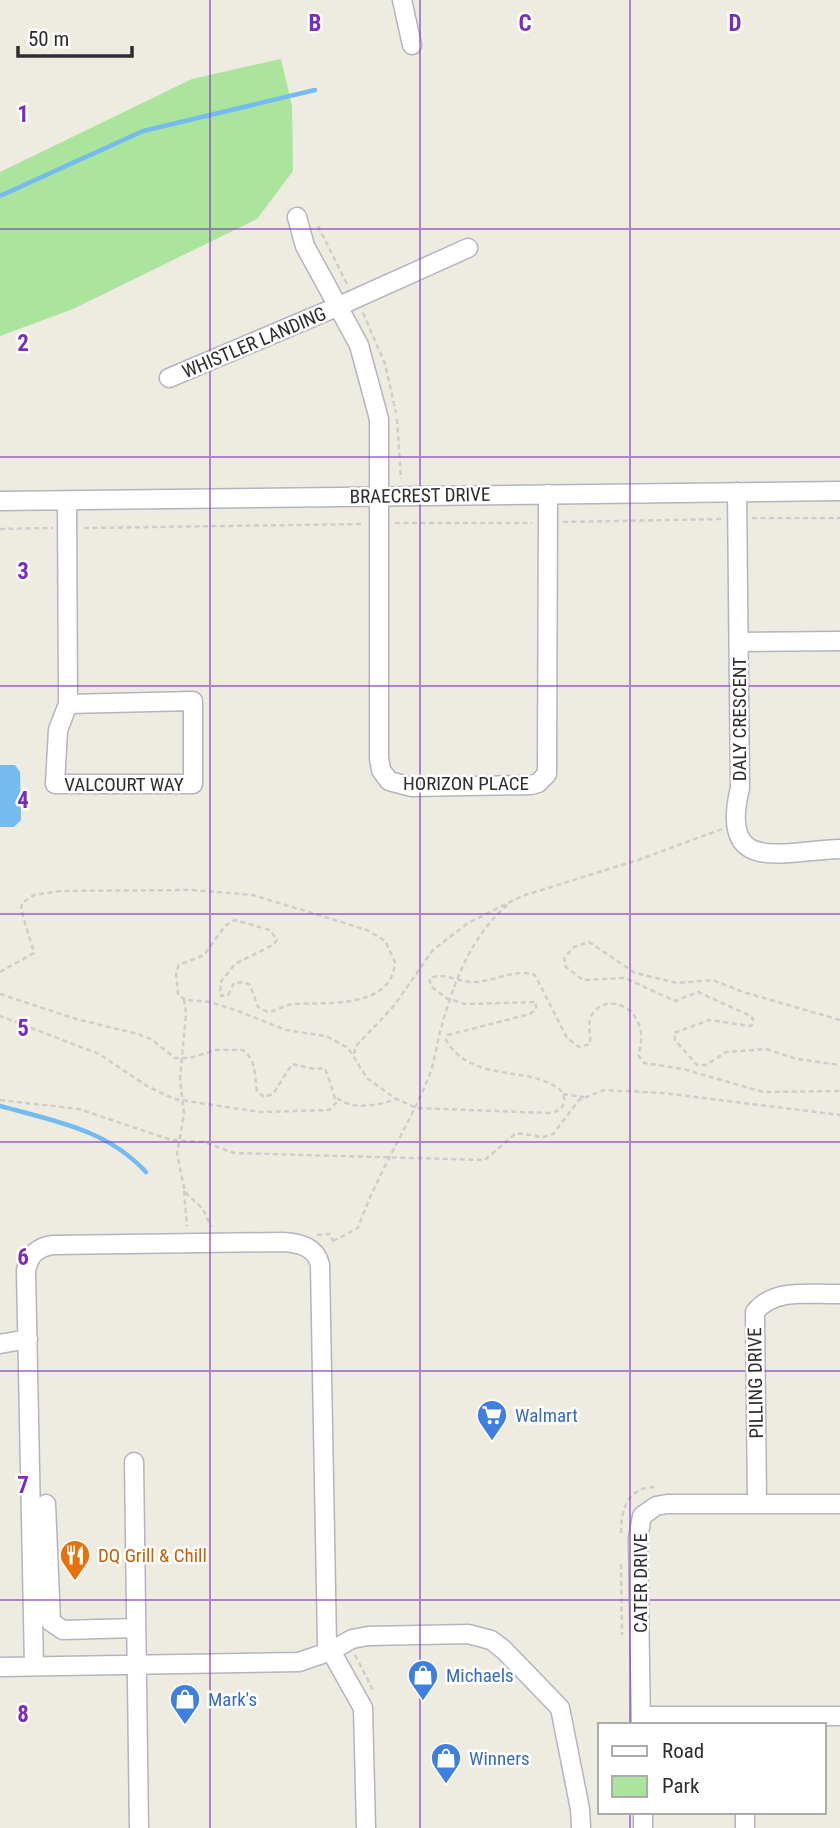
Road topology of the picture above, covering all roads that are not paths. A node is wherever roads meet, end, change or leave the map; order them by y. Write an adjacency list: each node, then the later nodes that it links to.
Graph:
1 (402, 0): 2 (street)
2 (412, 44)
3 (297, 217): 5 (street)
4 (468, 248): 5 (street, WHISTLER LANDING)
5 (339, 306): 6 (street, WHISTLER LANDING); 10 (street)
6 (169, 378)
7 (840, 491): 8 (street, BRAECREST DRIVE)
8 (737, 492): 9 (street, BRAECREST DRIVE); 14 (street, DALY CRESCENT)
9 (548, 494): 10 (street, BRAECREST DRIVE); 10 (street, HORIZON PLACE)
10 (379, 496): 12 (street, BRAECREST DRIVE)
11 (0, 501): 12 (street, BRAECREST DRIVE)
12 (67, 501): 15 (street, VALCOURT WAY)
13 (840, 641): 14 (street)
14 (739, 642): 16 (street, DALY CRESCENT)
15 (68, 704): 15 (street, VALCOURT WAY)
16 (840, 849)
17 (840, 1294): 22 (street, PILLING DRIVE)
18 (28, 1339): 19 (street); 25 (street); 27 (street)
19 (0, 1344)
20 (134, 1462): 24 (street)
21 (46, 1504): 24 (street)
22 (757, 1504): 23 (street, CATER DRIVE); 30 (street, CATER DRIVE)
23 (840, 1504)
24 (136, 1628): 26 (street)
25 (331, 1651): 26 (street); 33 (street); 34 (street)
26 (136, 1665): 27 (street); 32 (street)
27 (34, 1666): 28 (street)
28 (0, 1667)
29 (840, 1716): 31 (street)
30 (641, 1720): 31 (street)
31 (743, 1720)
32 (139, 1828)
33 (366, 1828)
34 (581, 1828)

